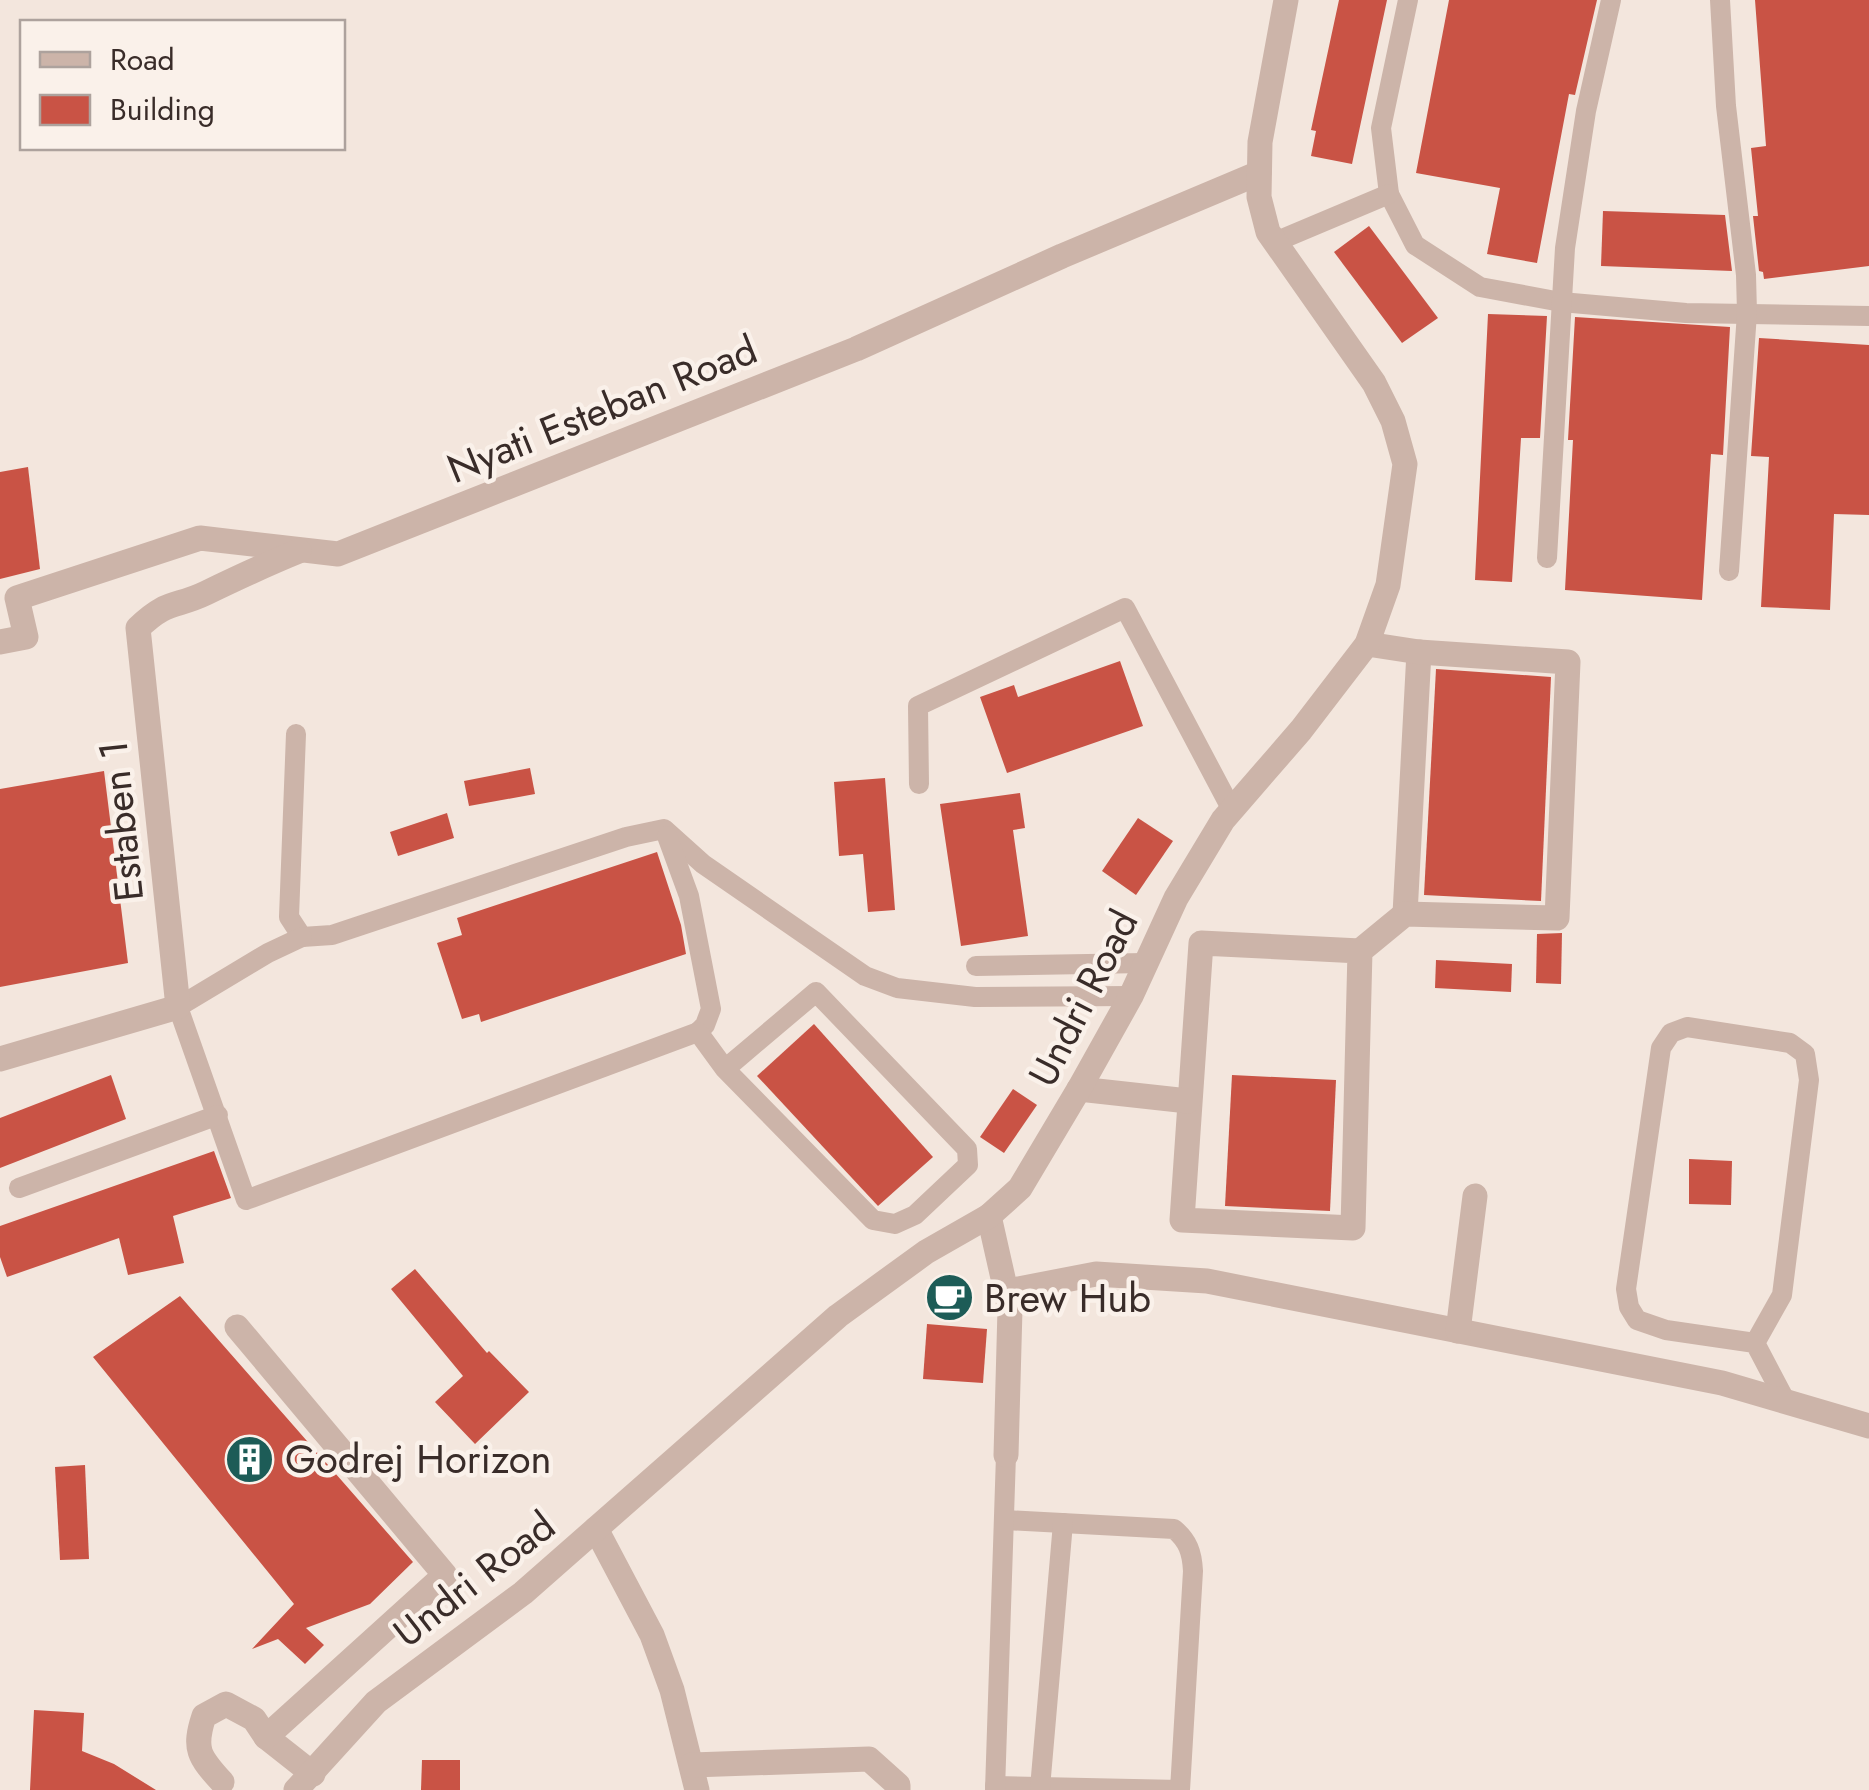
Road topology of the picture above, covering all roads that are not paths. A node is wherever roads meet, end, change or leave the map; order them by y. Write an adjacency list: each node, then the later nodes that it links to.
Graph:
1 (1286, 0): 5 (street, Undri Road)
2 (1408, 0): 6 (lane)
3 (1610, 0): 8 (lane)
4 (1720, 0): 9 (lane)
5 (1258, 173): 7 (street, Undri Road); 11 (street, Nyati Esteban Road)
6 (1389, 194): 7 (lane); 8 (lane)
7 (1276, 242): 15 (street, Undri Road)
8 (1561, 302): 9 (lane); 12 (lane)
9 (1747, 313): 10 (lane); 13 (lane)
10 (1869, 316)
11 (304, 550): 14 (street, Nyati Esteban Road); 27 (street, Estaben 1)
12 (1546, 558)
13 (1728, 571)
14 (0, 642)
15 (1368, 644): 16 (street); 19 (street, Undri Road)
16 (1419, 652): 21 (street); 21 (street)
17 (296, 734): 22 (lane)
18 (919, 784): 19 (lane)
19 (1232, 810): 24 (street, Undri Road)
20 (664, 829): 22 (lane); 26 (lane); 28 (lane)
21 (1405, 914): 23 (street)
22 (302, 937): 27 (lane)
23 (1360, 951): 32 (street); 32 (street)
24 (1145, 963): 25 (lane); 26 (street, Undri Road)
25 (976, 966)
26 (1130, 996): 31 (street, Undri Road)
27 (178, 1006): 29 (street); 33 (lane)
28 (698, 1032): 30 (lane); 33 (lane)
29 (0, 1059)
30 (726, 1069): 30 (lane)
31 (1079, 1089): 32 (street); 36 (street, Undri Road)
32 (1188, 1101)
33 (218, 1116): 34 (lane)
34 (19, 1188)
35 (1475, 1196): 39 (street)
36 (988, 1216): 37 (street); 46 (street, Undri Road)
37 (1008, 1291): 39 (street); 43 (street)
38 (237, 1327): 47 (street)
39 (1458, 1331): 41 (street)
40 (1755, 1343): 40 (lane); 41 (lane)
41 (1785, 1400): 42 (street)
42 (1869, 1426)
43 (1006, 1456): 44 (lane)
44 (1005, 1520): 45 (lane); 51 (lane)
45 (1063, 1523): 52 (lane); 52 (lane)
46 (596, 1529): 48 (street); 49 (street, Undri Road)
47 (266, 1737): 49 (street); 50 (street)
48 (694, 1778): 53 (street)
49 (305, 1782)
50 (223, 1787)
51 (995, 1788): 52 (lane)
52 (1040, 1788)
53 (898, 1790)

